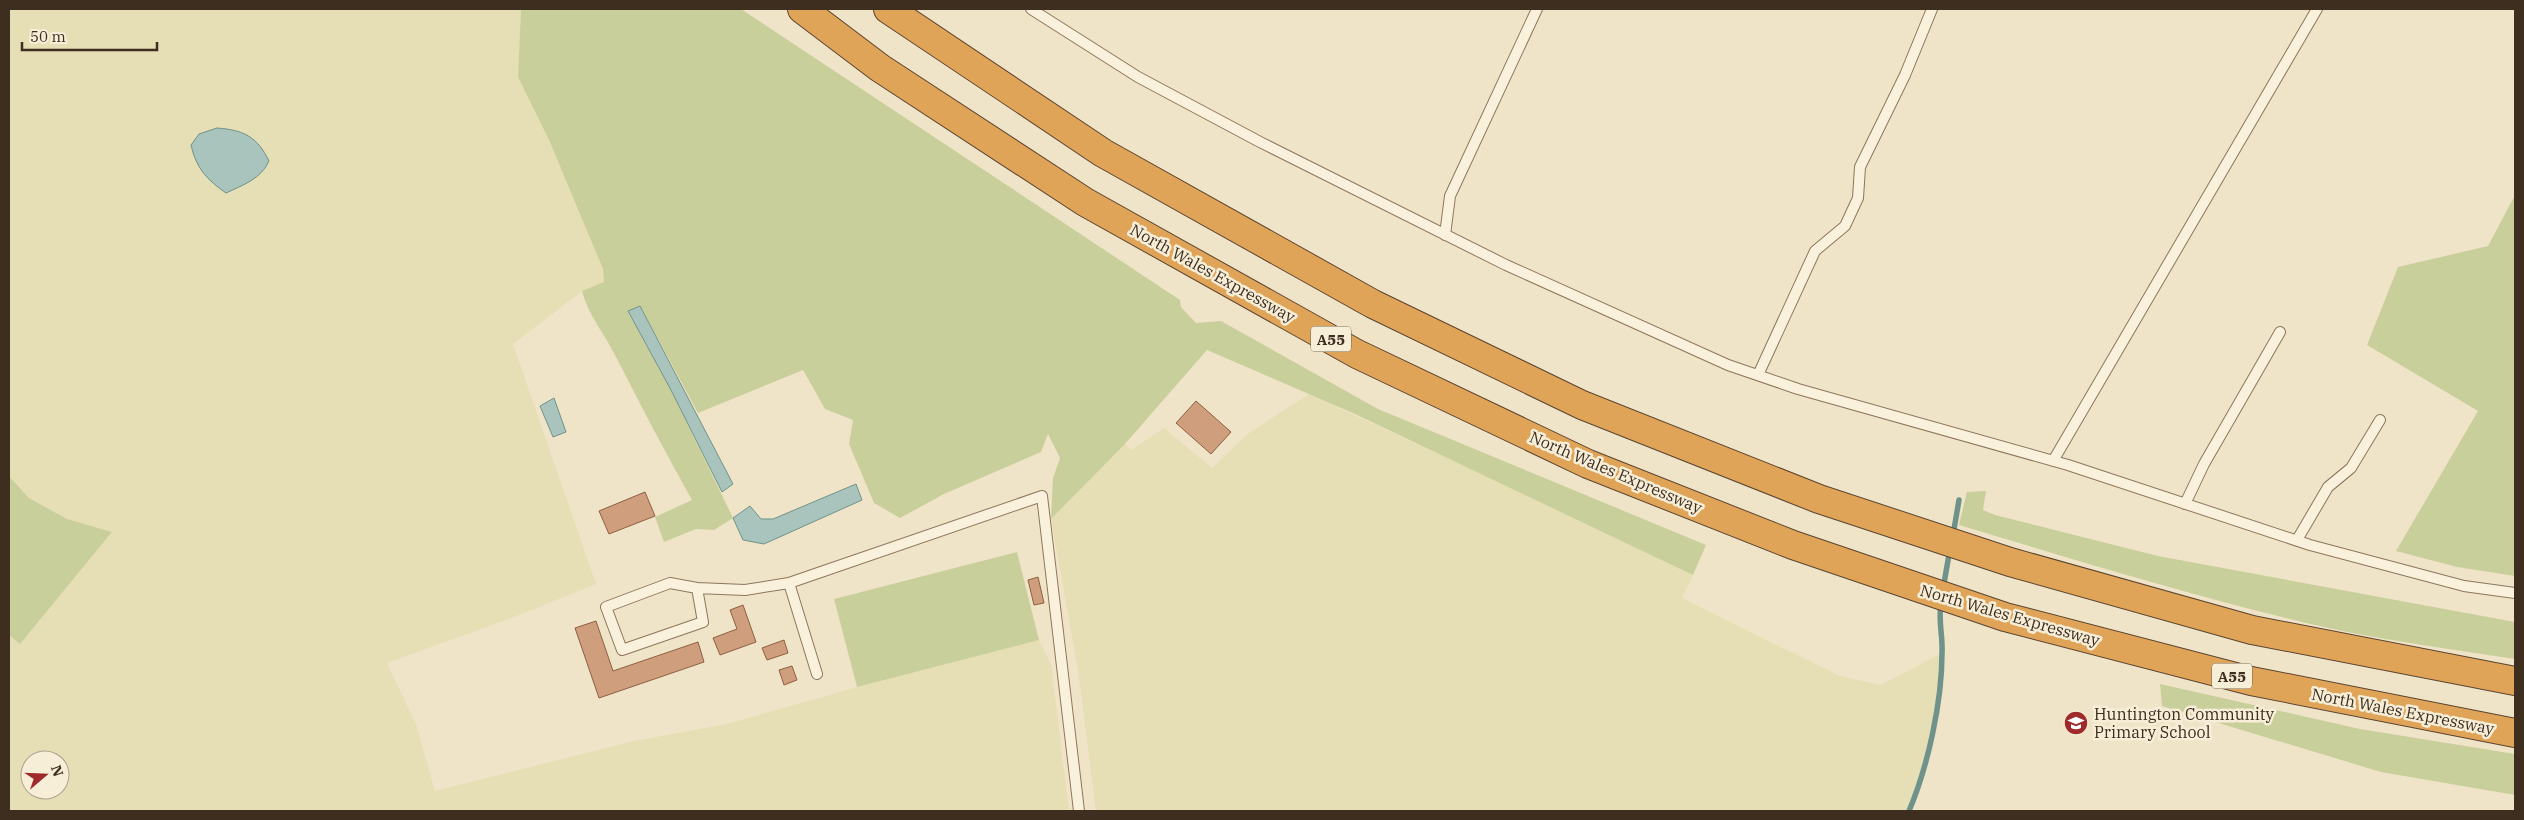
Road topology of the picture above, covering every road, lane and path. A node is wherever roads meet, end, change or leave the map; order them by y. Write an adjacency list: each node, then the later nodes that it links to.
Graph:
1 (802, 9): 19 (highway, North Wales Expressway / A55)
2 (888, 9): 18 (highway)
3 (1031, 9): 7 (lane)
4 (1538, 9): 7 (lane)
5 (1932, 9): 9 (lane)
6 (2317, 9): 11 (lane)
7 (1445, 235): 9 (lane)
8 (2280, 332): 12 (lane)
9 (1758, 375): 11 (lane)
10 (2380, 420): 13 (lane)
11 (2053, 461): 12 (lane)
12 (2185, 504): 13 (lane)
13 (2297, 540): 16 (lane)
14 (789, 583): 15 (lane); 17 (lane); 20 (lane)
15 (697, 588): 15 (lane)
16 (2515, 593)
17 (817, 674)
18 (2515, 681)
19 (2515, 734)
20 (1079, 811)

